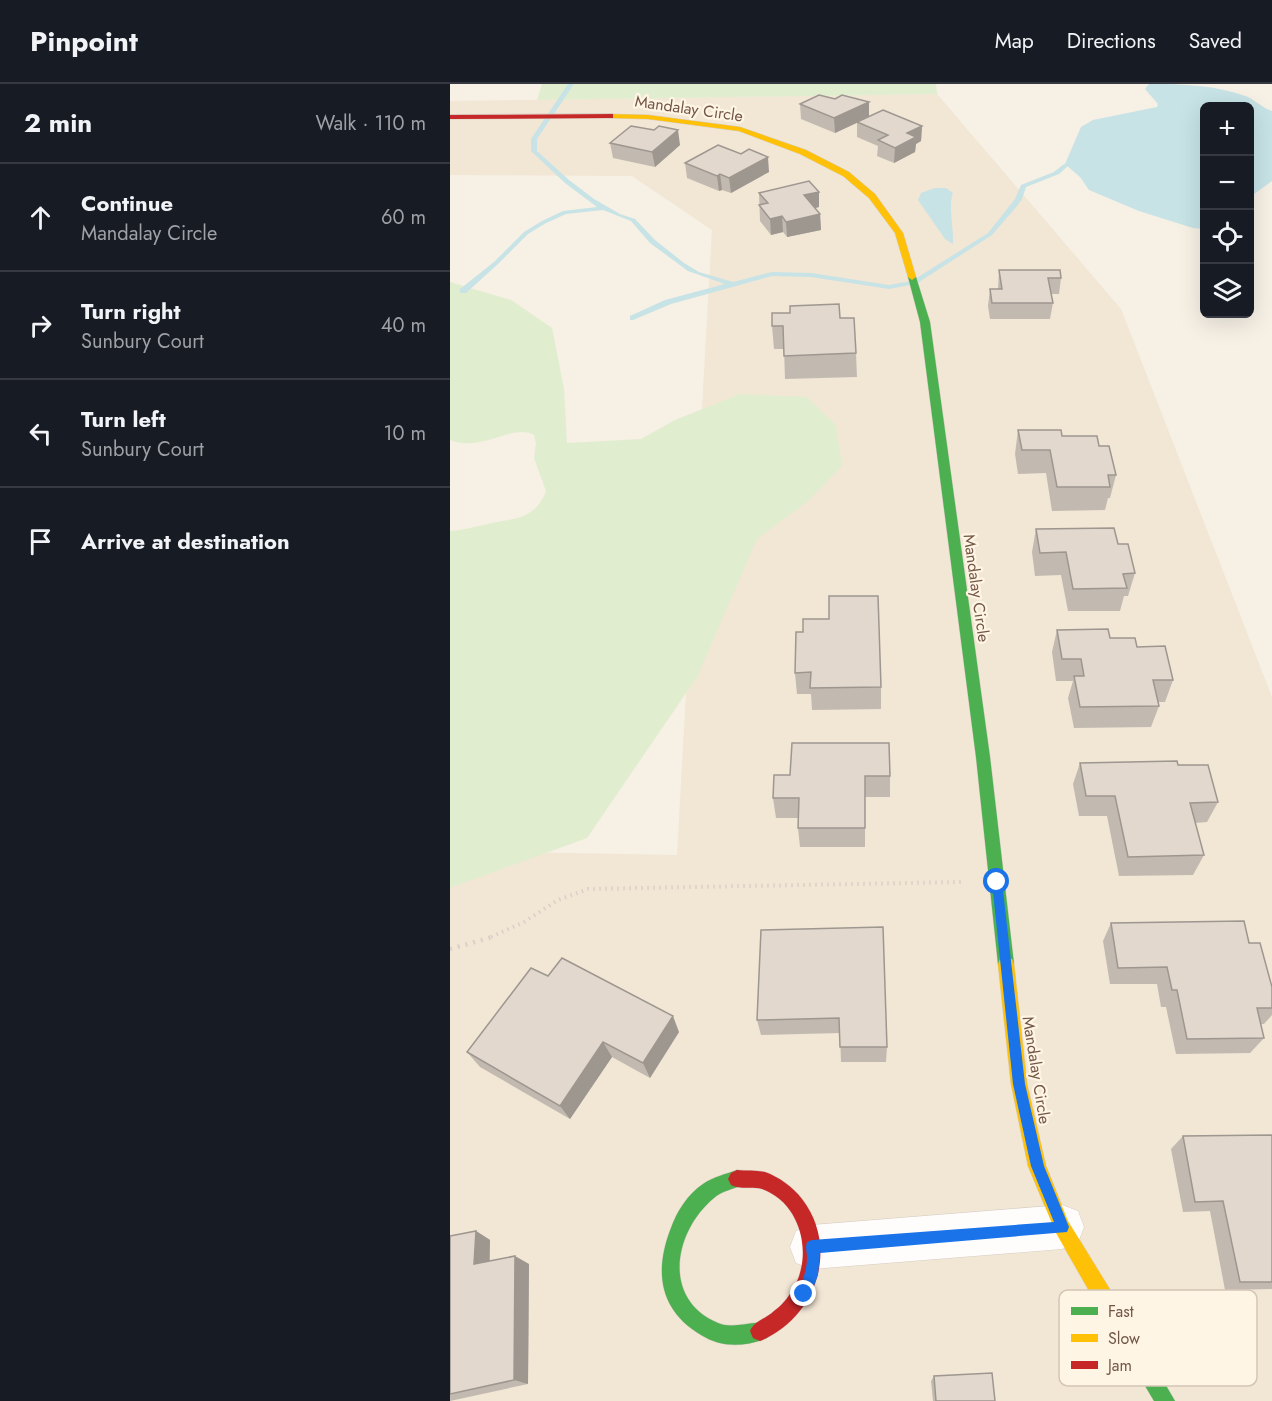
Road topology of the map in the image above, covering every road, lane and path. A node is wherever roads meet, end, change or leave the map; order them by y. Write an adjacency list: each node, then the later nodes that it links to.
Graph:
1 (450, 117): 2 (street, Mandalay Circle)
2 (997, 882): 3 (path); 4 (street, Mandalay Circle)
3 (450, 949)
4 (1062, 1227): 5 (street); 6 (street, Mandalay Circle)
5 (812, 1247): 5 (street)
6 (1099, 1290)
7 (1156, 1386): 8 (street, Mandalay Circle)
8 (1165, 1401)

